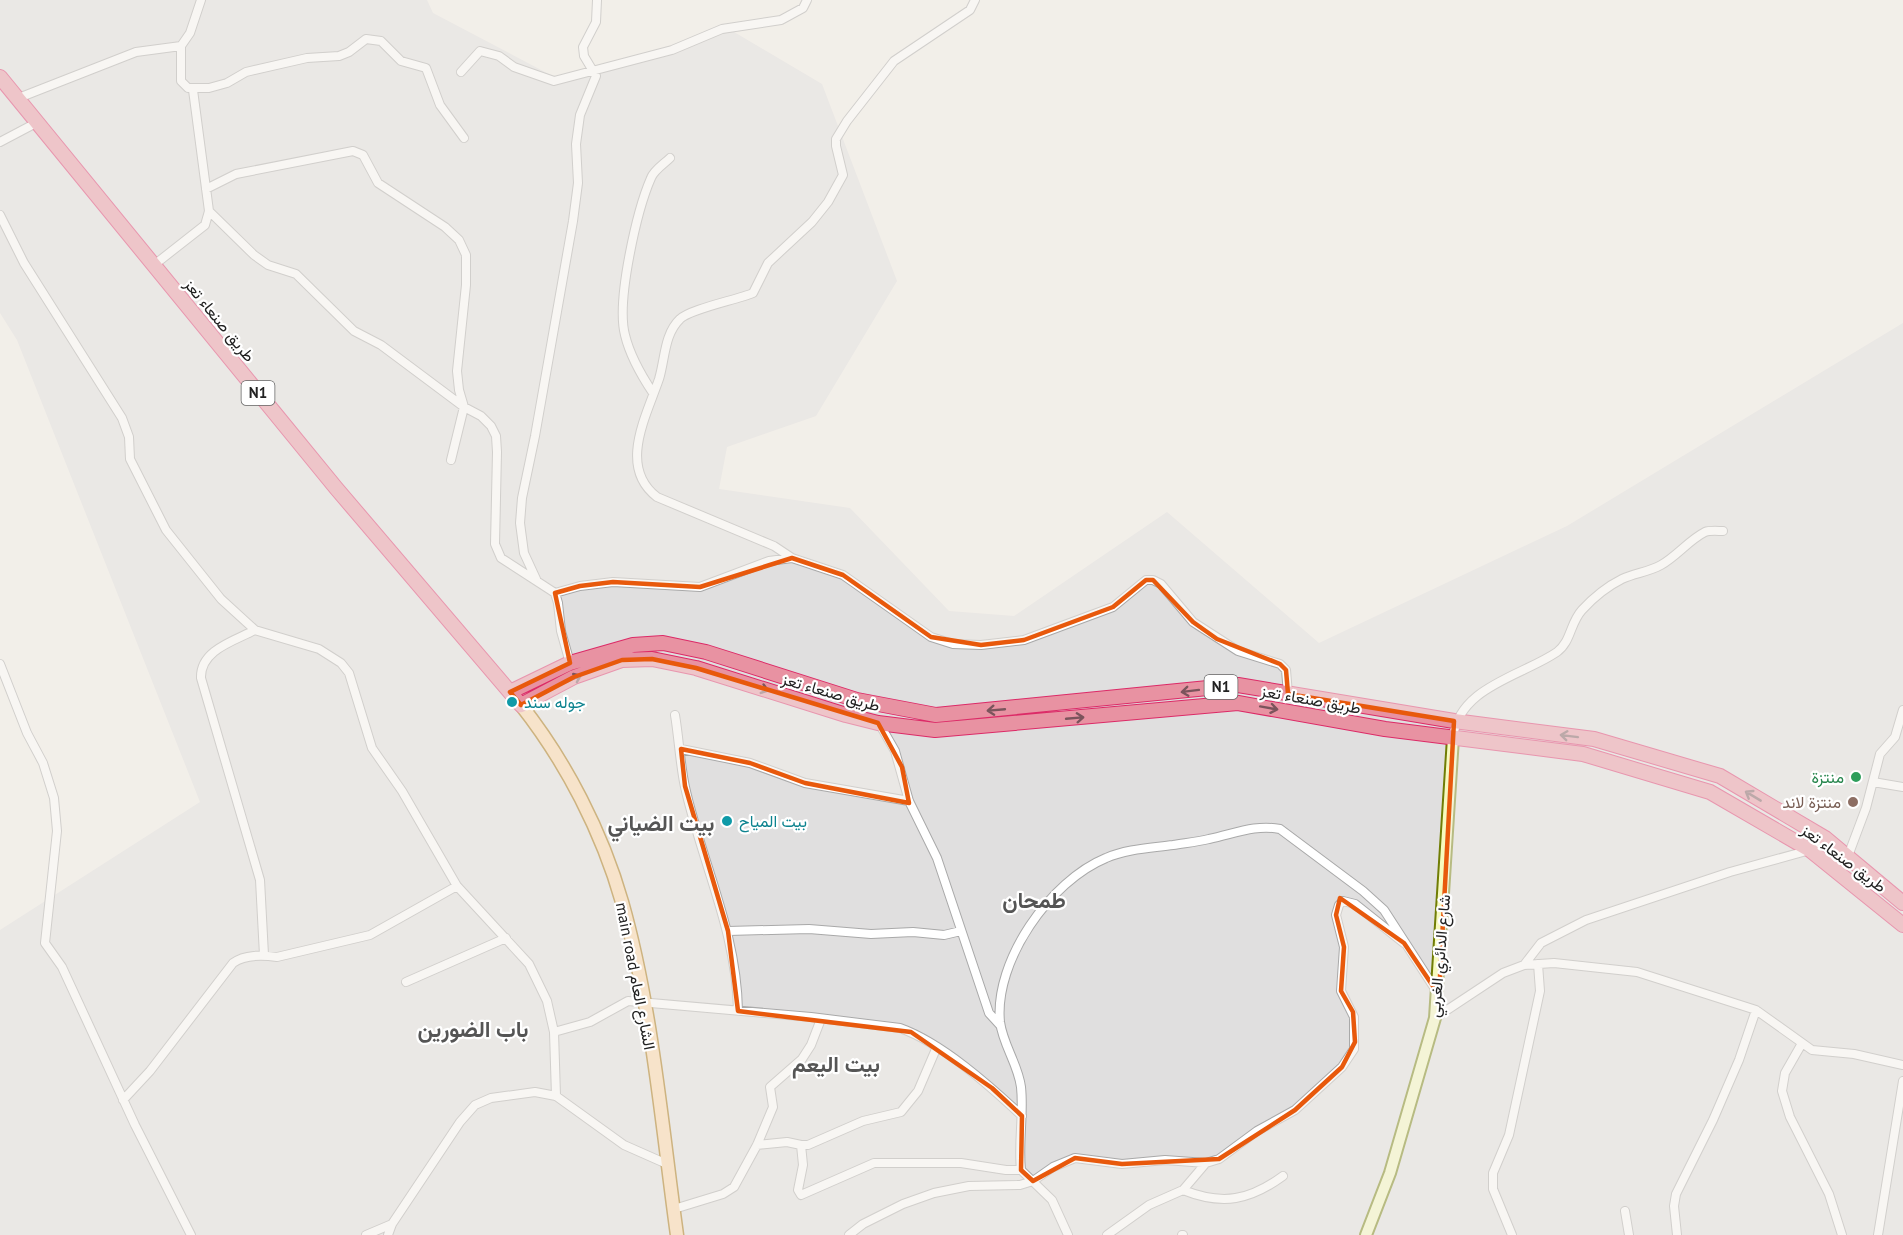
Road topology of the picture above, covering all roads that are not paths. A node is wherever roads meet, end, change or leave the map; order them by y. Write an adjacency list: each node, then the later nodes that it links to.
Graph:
1 (201, 0): 5 (street)
2 (597, 0): 6 (street)
3 (807, 0): 6 (street)
4 (975, 0): 19 (street)
5 (181, 46): 9 (street); 10 (street)
6 (594, 71): 7 (street); 24 (street)
7 (461, 72)
8 (0, 77): 10 (highway, طريق صنعاء تعز / N1)
9 (193, 90): 12 (street); 15 (street)
10 (16, 99): 11 (highway, طريق صنعاء تعز / N1)
11 (36, 123): 13 (street); 18 (highway, طريق صنعاء تعز / N1)
12 (464, 138)
13 (0, 142)
14 (670, 158): 19 (street)
15 (206, 189): 16 (street); 20 (street)
16 (209, 211): 18 (street); 20 (street)
17 (0, 215): 26 (street)
18 (154, 265): 29 (highway, طريق صنعاء تعز / N1)
19 (653, 393): 23 (street)
20 (464, 407): 21 (street); 24 (street)
21 (451, 460)
22 (1723, 531): 35 (street)
23 (792, 558): 25 (street); 30 (street)
24 (536, 579): 25 (street)
25 (555, 593): 27 (street)
26 (255, 630): 46 (street); 53 (street)
27 (570, 663): 29 (highway, طريق صنعاء تعز / N1); 32 (highway, طريق صنعاء تعز / N1)
28 (0, 664): 70 (street)
29 (510, 692): 31 (highway, طريق صنعاء تعز / N1)
30 (1288, 694): 32 (highway, طريق صنعاء تعز / N1, one-way to 32); 35 (highway, طريق صنعاء تعز / N1)
31 (521, 705): 36 (highway, طريق صنعاء تعز / N1, one-way to 36); 58 (main road, main road الشارع العام)
32 (882, 706): 36 (highway)
33 (1903, 710): 37 (street)
34 (675, 715): 39 (street)
35 (1454, 721): 38 (street); 43 (highway, طريق صنعاء تعز / N1, one-way to 35)
36 (878, 723): 38 (highway, طريق صنعاء تعز / N1, one-way to 38); 42 (street)
37 (1899, 736): 40 (street)
38 (1453, 738): 44 (highway, طريق صنعاء تعز / N1); 57 (street, شارع الدائري الغربي)
39 (681, 749): 42 (street); 49 (street)
40 (1873, 782): 41 (street); 45 (street)
41 (1903, 787)
42 (909, 801): 50 (street)
43 (1825, 838): 44 (street); 45 (highway, طريق صنعاء تعز / N1)
44 (1810, 850): 48 (highway, طريق صنعاء تعز / N1); 55 (street)
45 (1848, 856): 47 (highway, طريق صنعاء تعز / N1)
46 (457, 886): 51 (street); 53 (street)
47 (1903, 903)
48 (1903, 925)
49 (728, 931): 50 (street); 60 (street)
50 (961, 931): 63 (street)
51 (506, 938): 56 (street); 64 (street)
52 (1404, 943): 57 (street); 63 (street); 74 (street)
53 (264, 955): 70 (street)
54 (1538, 964): 55 (street); 59 (street); 91 (street)
55 (1524, 965): 61 (street)
56 (406, 982)
57 (1439, 995): 61 (street, شارع الدائري الغربي)
58 (644, 1002): 60 (street); 64 (street); 75 (main road, main road الشارع العام)
59 (1756, 1010): 65 (street); 93 (street)
60 (738, 1011): 62 (street)
61 (1435, 1018): 90 (street, شارع الدائري الغربي)
62 (821, 1019): 66 (street); 72 (street)
63 (1000, 1025): 71 (street)
64 (554, 1032): 69 (street)
65 (1801, 1045): 67 (street); 94 (street)
66 (936, 1049): 71 (street); 73 (street)
67 (1903, 1065)
68 (1903, 1081): 95 (street)
69 (556, 1096): 75 (street); 82 (street)
70 (123, 1100): 83 (street)
71 (1022, 1116): 76 (street)
72 (757, 1145): 73 (street); 80 (street)
73 (801, 1145): 76 (street)
74 (1206, 1163): 78 (street); 79 (street)
75 (667, 1164): 80 (main road, main road الشارع العام)
76 (1021, 1170): 78 (street)
77 (1283, 1176): 79 (street)
78 (1033, 1181): 87 (street); 88 (street)
79 (1184, 1190): 89 (street)
80 (674, 1209): 86 (main road, main road الشارع العام)
81 (1625, 1211): 92 (street)
82 (392, 1224): 84 (street); 85 (street)
83 (191, 1235)
84 (366, 1235)
85 (388, 1235)
86 (677, 1235)
87 (849, 1235)
88 (1068, 1235)
89 (1107, 1235)
90 (1366, 1235)
91 (1512, 1235)
92 (1629, 1235)
93 (1677, 1235)
94 (1842, 1235)
95 (1878, 1235)

